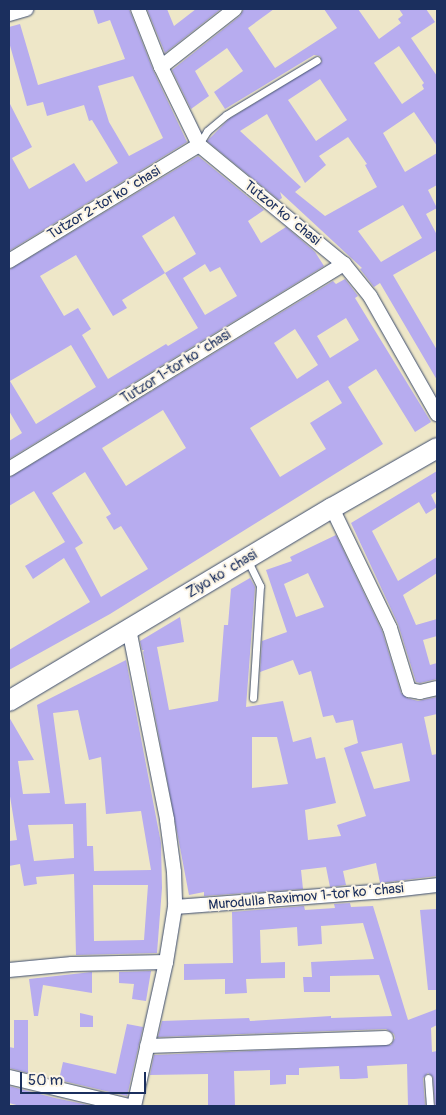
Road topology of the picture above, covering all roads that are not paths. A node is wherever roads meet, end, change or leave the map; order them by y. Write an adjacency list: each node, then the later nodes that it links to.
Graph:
1 (26, 9): 4 (street)
2 (138, 9): 6 (street, Tutzor koʻchasi)
3 (235, 9): 6 (street)
4 (9, 14)
5 (317, 60): 7 (lane)
6 (161, 67): 7 (street, Tutzor koʻchasi)
7 (199, 145): 8 (street, Tutzor 2-tor koʻchasi); 9 (street, Tutzor koʻchasi)
8 (9, 261)
9 (344, 264): 10 (street, Tutzor koʻchasi); 12 (street, Tutzor 1-tor koʻchasi)
10 (437, 414)
11 (437, 448): 13 (street, Ziyo koʻchasi)
12 (9, 470)
13 (332, 508): 14 (street, Ziyo koʻchasi); 16 (street)
14 (247, 559): 15 (street, Ziyo koʻchasi); 17 (lane)
15 (129, 630): 18 (street, Ziyo koʻchasi); 20 (street)
16 (437, 688)
17 (253, 698)
18 (9, 701)
19 (437, 885): 20 (street, Murodulla Raximov 1-tor koʻchasi)
20 (175, 907): 21 (street)
21 (166, 962): 22 (street); 24 (street)
22 (9, 970)
23 (386, 1038): 24 (street)
24 (147, 1046): 28 (street)
25 (9, 1077): 27 (street)
26 (428, 1078): 29 (lane)
27 (129, 1106)
28 (134, 1106)
29 (430, 1106)

